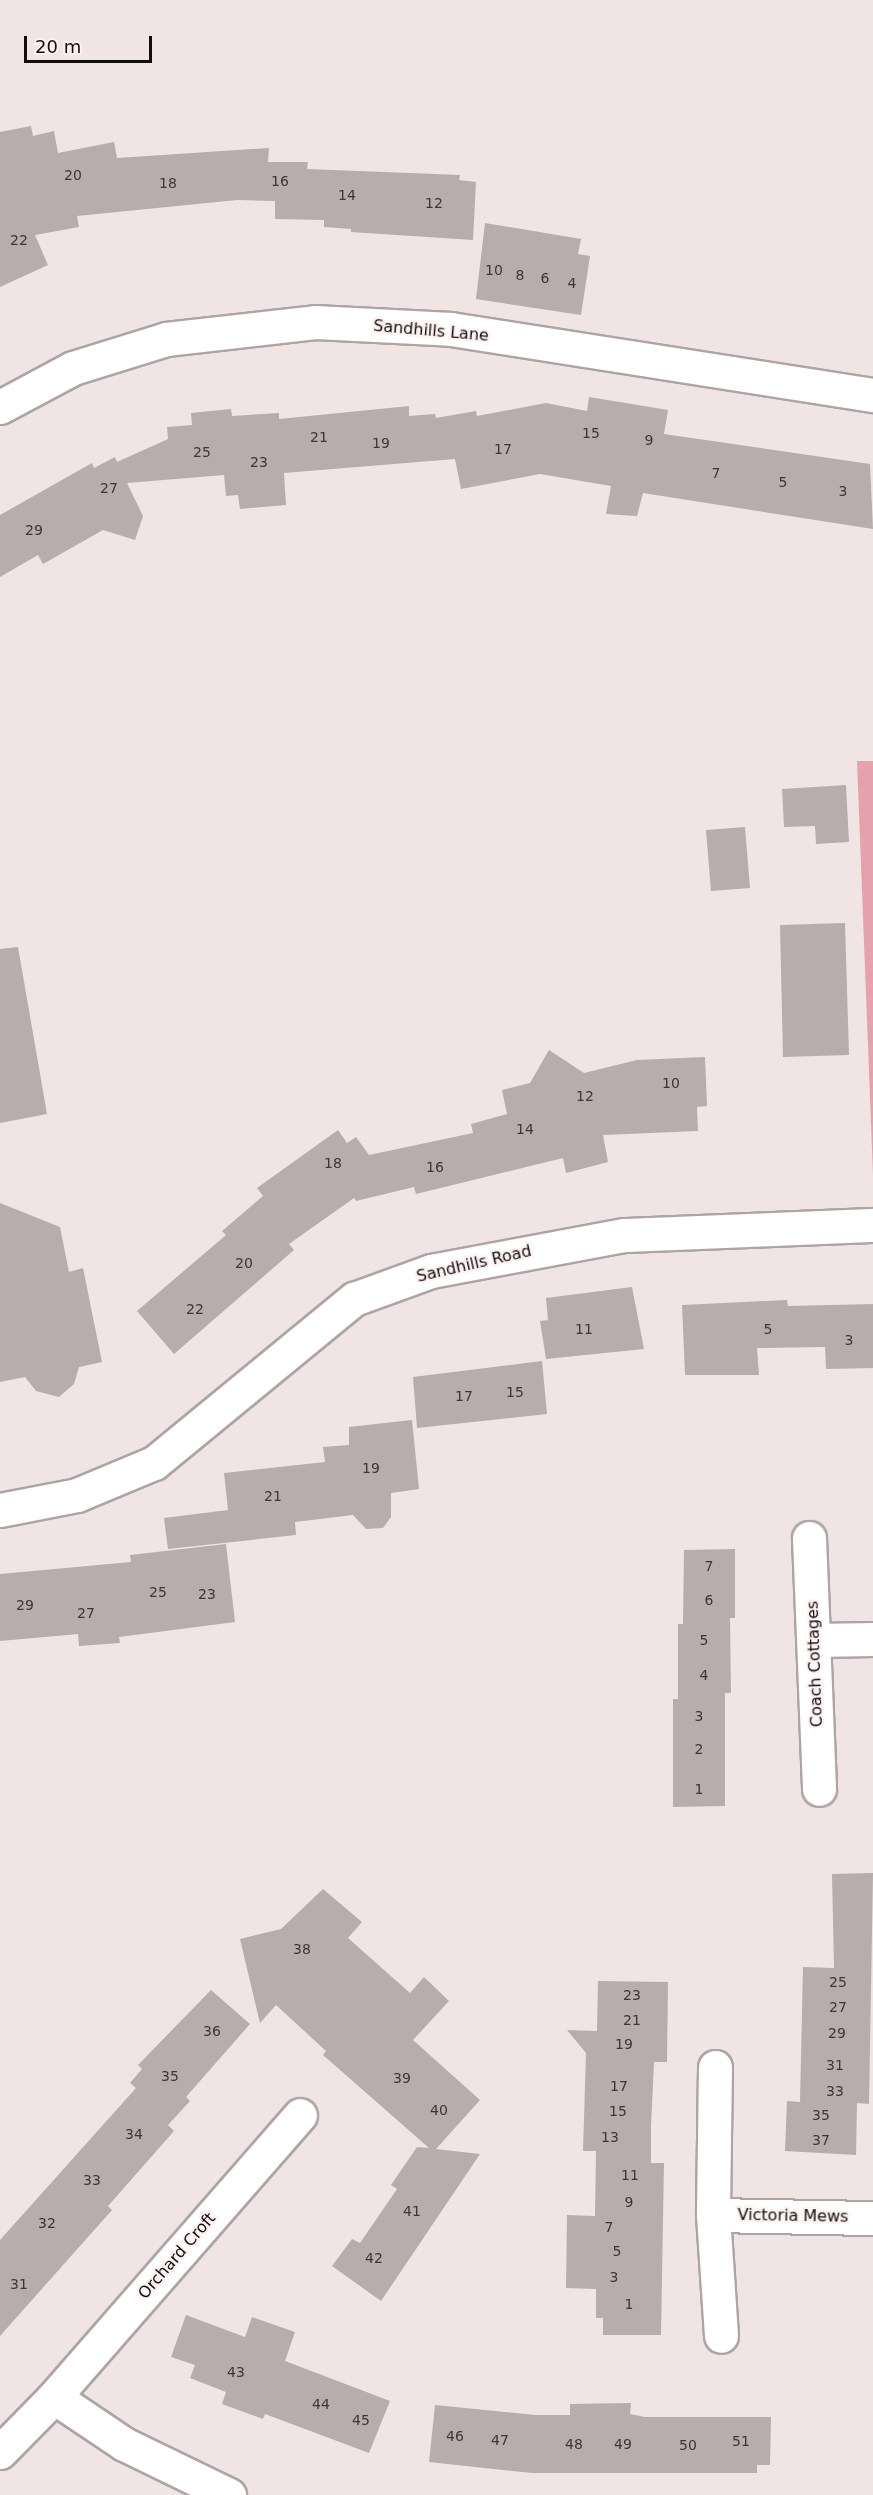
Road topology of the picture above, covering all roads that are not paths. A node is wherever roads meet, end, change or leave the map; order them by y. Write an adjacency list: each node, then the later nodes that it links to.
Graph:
1 (873, 395): 2 (street, Sandhills Lane)
2 (0, 407)
3 (873, 1225): 4 (street, Sandhills Road)
4 (0, 1510)
5 (809, 1538): 7 (street, Coach Cottages)
6 (873, 1639): 7 (street)
7 (815, 1640): 8 (street, Coach Cottages)
8 (819, 1789)
9 (715, 2067): 11 (street, Victoria Mews)
10 (300, 2115): 14 (street, Orchard Croft)
11 (713, 2215): 12 (street, Victoria Mews); 13 (street, Victoria Mews)
12 (873, 2218)
13 (721, 2336)
14 (54, 2397): 15 (street, Orchard Croft); 16 (street)
15 (0, 2452)
16 (229, 2495)

